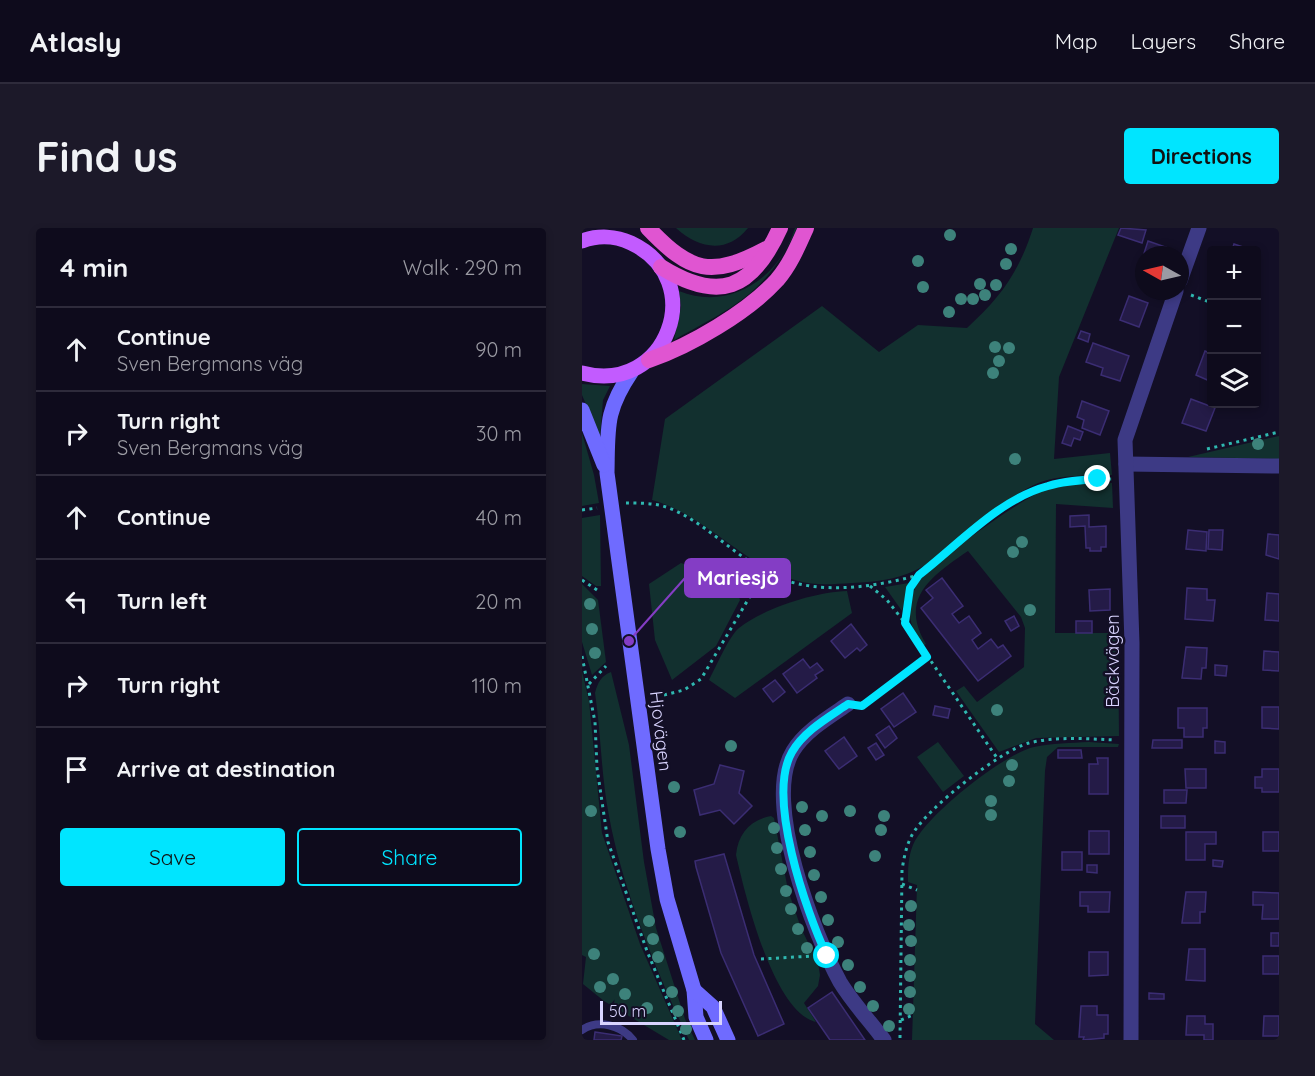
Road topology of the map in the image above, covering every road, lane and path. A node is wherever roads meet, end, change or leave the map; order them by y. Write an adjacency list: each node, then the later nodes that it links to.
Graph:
1 (627, 228): 8 (main road)
2 (648, 228): 7 (highway)
3 (780, 228): 7 (highway)
4 (806, 228): 14 (highway)
5 (1199, 228): 9 (street, Bäckvägen)
6 (582, 241): 8 (main road)
7 (772, 246): 10 (highway)
8 (643, 249): 10 (main road)
9 (1189, 261)
10 (661, 267): 14 (main road)
11 (1189, 292): 13 (path)
12 (1176, 300): 21 (street, Bäckvägen)
13 (1207, 301)
14 (649, 360): 15 (main road)
15 (632, 370): 16 (main road); 22 (main road, Hjovägen)
16 (582, 373)
17 (582, 410): 22 (main road, Hjovägen)
18 (1279, 432): 19 (path)
19 (1198, 451)
20 (1279, 466): 21 (street)
21 (1127, 471): 27 (path); 38 (street, Bäckvägen)
22 (607, 473): 44 (main road, Hjovägen)
23 (626, 503): 26 (path)
24 (599, 507): 25 (path)
25 (582, 510)
26 (765, 571): 29 (path); 36 (path)
27 (919, 575): 29 (path); 31 (path)
28 (582, 580): 30 (path)
29 (869, 585): 31 (path)
30 (597, 590)
31 (905, 623): 33 (path)
32 (582, 656): 35 (path)
33 (927, 657): 37 (path); 39 (path)
34 (606, 666): 35 (path)
35 (589, 684): 49 (path)
36 (664, 695)
37 (848, 704): 42 (street)
38 (1132, 741): 39 (path); 54 (street, Bäckvägen)
39 (997, 758): 40 (path)
40 (902, 884): 41 (path); 46 (path)
41 (916, 890)
42 (827, 956): 43 (path); 52 (street)
43 (761, 959)
44 (694, 990): 50 (main road, Hjovägen); 51 (main road, Hjovägen)
45 (913, 1015): 46 (path)
46 (901, 1020): 53 (path)
47 (582, 1030): 48 (lane)
48 (633, 1040)
49 (684, 1040)
50 (706, 1040)
51 (728, 1040)
52 (884, 1040)
53 (900, 1040)
54 (1131, 1040)

